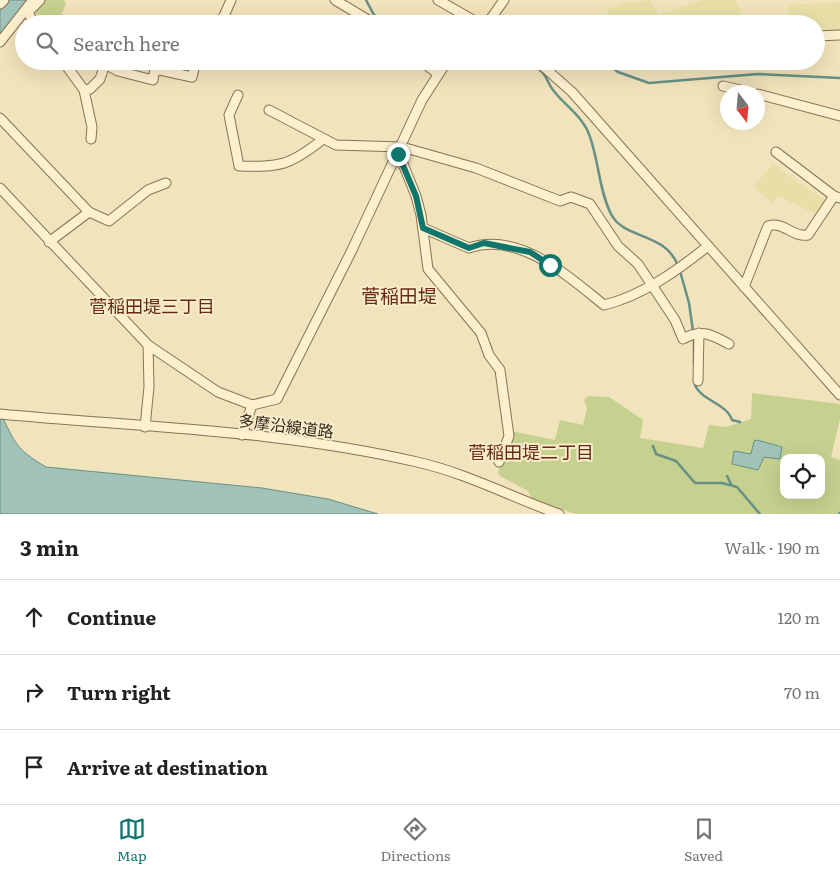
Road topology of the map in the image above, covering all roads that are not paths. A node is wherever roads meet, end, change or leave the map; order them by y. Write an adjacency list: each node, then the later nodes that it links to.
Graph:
1 (4, 0): 8 (street)
2 (33, 0): 9 (street)
3 (40, 0): 10 (street)
4 (231, 0): 11 (street)
5 (335, 0): 12 (street)
6 (438, 0): 13 (street)
7 (504, 0): 14 (street)
8 (0, 4)
9 (21, 15)
10 (30, 15)
11 (224, 15)
12 (365, 15)
13 (464, 15)
14 (493, 15)
15 (15, 23): 18 (street)
16 (840, 35): 17 (street)
17 (825, 36)
18 (0, 42)
19 (70, 70): 29 (street)
20 (103, 70): 29 (street)
21 (116, 70): 22 (street)
22 (156, 70)
23 (160, 70): 24 (street)
24 (194, 70)
25 (433, 70): 28 (street)
26 (441, 70): 28 (street)
27 (547, 70): 45 (street)
28 (438, 74): 37 (street)
29 (84, 90): 35 (street)
30 (238, 95): 36 (street)
31 (765, 96): 33 (street)
32 (269, 110): 36 (street)
33 (840, 116)
34 (0, 118): 42 (street)
35 (91, 139)
36 (322, 140): 37 (street)
37 (400, 151): 43 (street); 46 (street); 53 (street)
38 (776, 152): 41 (street)
39 (166, 183): 42 (street)
40 (0, 188): 44 (street)
41 (837, 197): 47 (street)
42 (89, 212): 44 (street)
43 (423, 228): 46 (street); 57 (street)
44 (49, 242): 50 (street)
45 (708, 246): 46 (street); 47 (street)
46 (650, 285): 48 (street)
47 (744, 286): 52 (street)
48 (695, 334): 49 (street); 51 (street)
49 (729, 344)
50 (148, 345): 53 (street); 55 (street)
51 (698, 381)
52 (840, 395)
53 (252, 405): 56 (street)
54 (0, 414): 55 (street, 多摩沿線道路)
55 (145, 427): 56 (street, 多摩沿線道路)
56 (242, 435): 58 (street, 多摩沿線道路)
57 (499, 462)
58 (558, 514)

